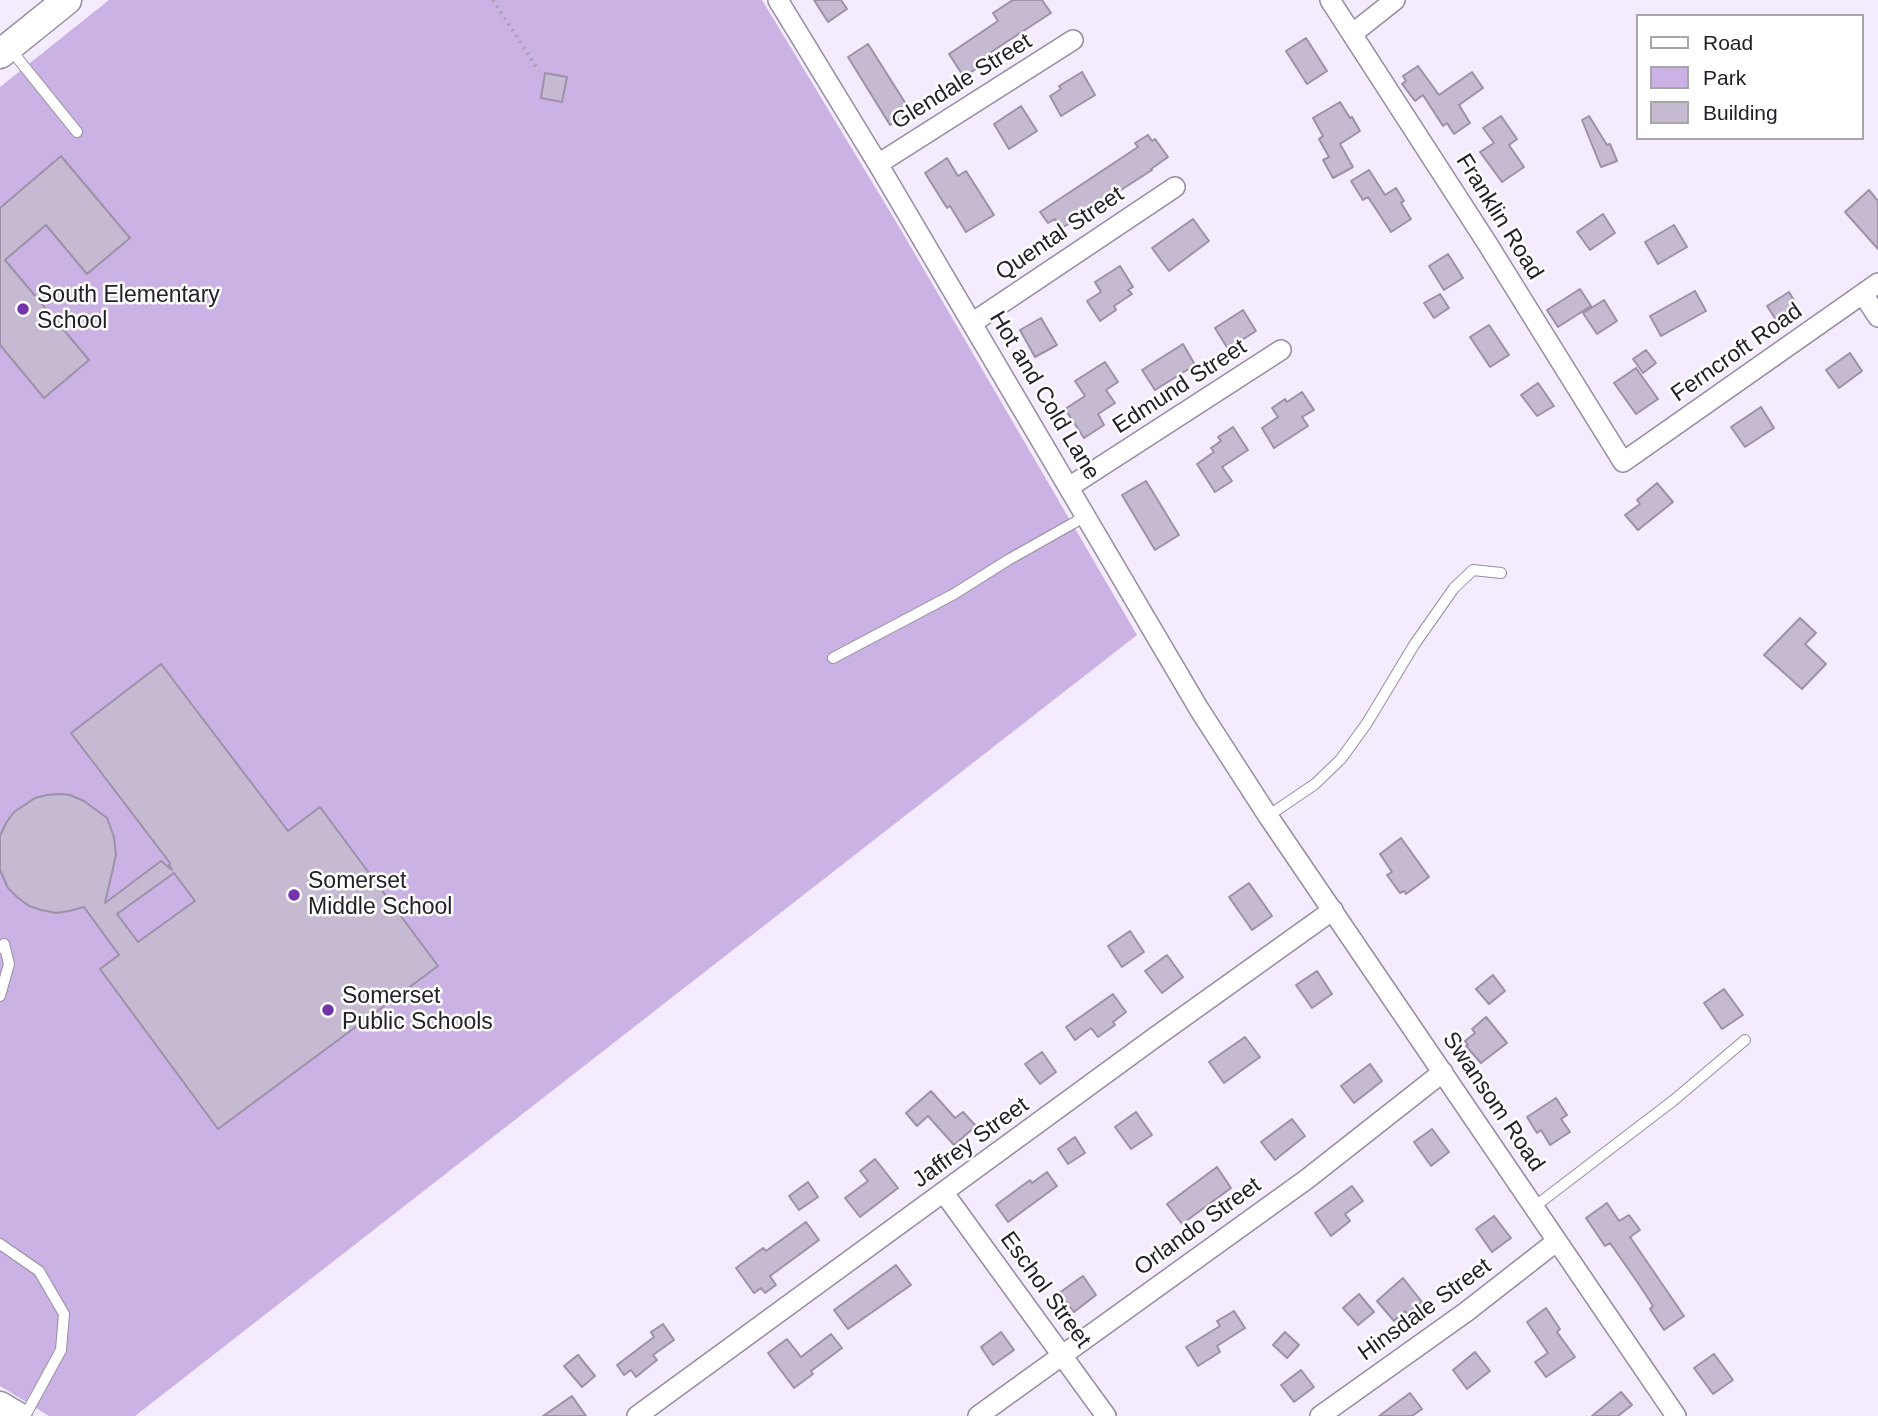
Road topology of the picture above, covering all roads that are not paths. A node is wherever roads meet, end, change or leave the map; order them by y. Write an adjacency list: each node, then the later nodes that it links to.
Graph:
1 (778, 0): 9 (street, Hot and Cold Lane)
2 (1330, 0): 5 (street, Franklin Road)
3 (1395, 0): 5 (street)
4 (60, 2): 7 (main road)
5 (1352, 34): 15 (street, Franklin Road)
6 (1073, 40): 9 (street, Glendale Street)
7 (4, 50): 8 (lane)
8 (78, 132)
9 (878, 164): 13 (street, Hot and Cold Lane)
10 (1175, 187): 13 (street, Quental Street)
11 (1870, 288): 12 (street); 15 (street, Ferncroft Road)
12 (1878, 317)
13 (972, 323): 16 (street, Hot and Cold Lane)
14 (1281, 350): 16 (street, Edmund Street)
15 (1623, 461)
16 (1069, 487): 17 (street, Hot and Cold Lane)
17 (1086, 516): 19 (lane); 20 (street, Hot and Cold Lane)
18 (1501, 573): 20 (lane)
19 (833, 658)
20 (1268, 816): 21 (street, Swansom Road)
21 (1333, 910): 25 (street, Swansom Road); 26 (street, Jaffrey Street)
22 (1, 943): 23 (lane)
23 (0, 996)
24 (1745, 1040): 27 (lane)
25 (1443, 1072): 27 (street, Swansom Road); 30 (street, Orlando Street)
26 (944, 1193): 30 (street, Eschol Street); 34 (street, Jaffrey Street)
27 (1534, 1207): 28 (street, Swansom Road)
28 (1557, 1241): 37 (street, Hinsdale Street); 38 (street, Swansom Road)
29 (0, 1244): 33 (lane)
30 (1062, 1355): 35 (street, Orlando Street); 36 (street, Eschol Street)
31 (0, 1406): 32 (main road)
32 (17, 1416)
33 (25, 1416)
34 (637, 1416)
35 (978, 1416)
36 (1106, 1416)
37 (1320, 1416)
38 (1676, 1416)

